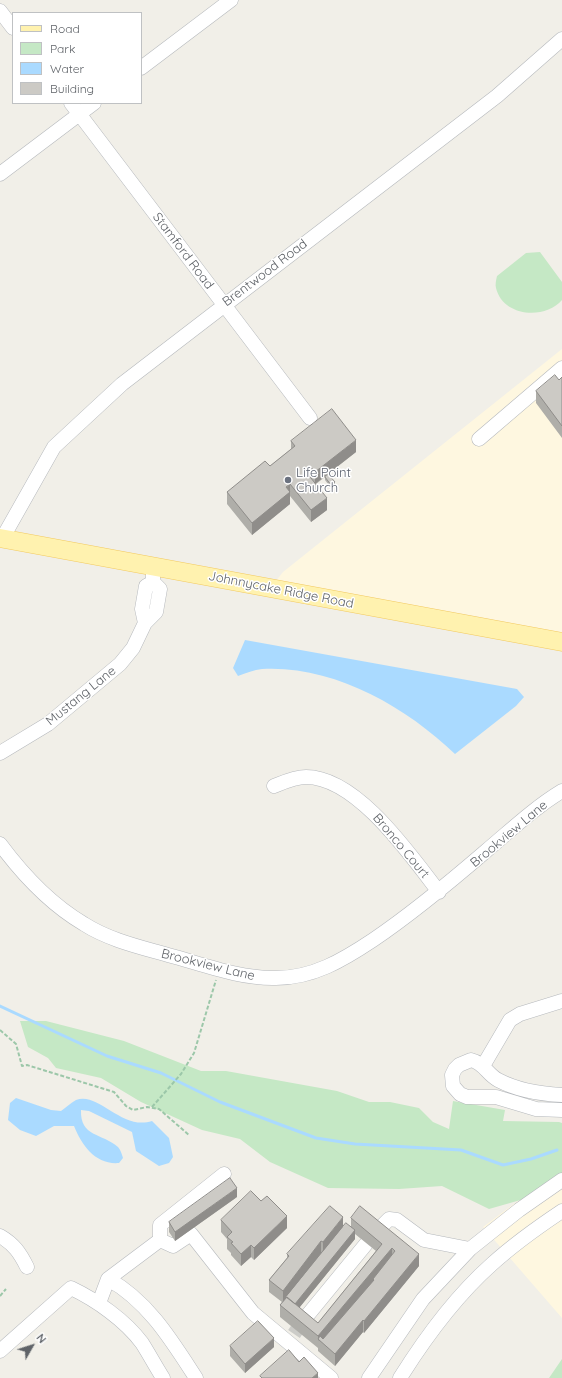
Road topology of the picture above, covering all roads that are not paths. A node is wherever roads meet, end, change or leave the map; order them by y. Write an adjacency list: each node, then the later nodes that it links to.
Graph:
1 (231, 0): 5 (street)
2 (0, 11): 3 (street)
3 (12, 27)
4 (562, 39): 9 (street, Brentwood Road)
5 (142, 67)
6 (90, 104): 7 (street)
7 (75, 108): 8 (street); 9 (street, Stamford Road)
8 (0, 174)
9 (223, 305): 11 (street, Stamford Road); 13 (street, Brentwood Road)
10 (562, 368): 12 (street)
11 (310, 418)
12 (479, 439)
13 (1, 538): 14 (main road, Johnnycake Ridge Road)
14 (153, 574): 15 (main road, Johnnycake Ridge Road); 16 (street, Mustang Lane)
15 (562, 642)
16 (0, 753)
17 (274, 786): 20 (street, Bronco Court)
18 (562, 791): 20 (street, Brookview Lane)
19 (0, 844): 20 (street, Brookview Lane)
20 (439, 892)
21 (562, 1001): 22 (street)
22 (483, 1066): 23 (street); 24 (street)
23 (562, 1095)
24 (562, 1110)
25 (224, 1174): 30 (street)
26 (562, 1180): 32 (street)
27 (562, 1211): 42 (street)
28 (376, 1232): 32 (street)
29 (0, 1236): 33 (street)
30 (160, 1240): 34 (street); 40 (street)
31 (366, 1244): 36 (street)
32 (470, 1249): 41 (street)
33 (26, 1267)
34 (108, 1279): 35 (street); 39 (street)
35 (99, 1303): 37 (street); 38 (street)
36 (302, 1322)
37 (0, 1351)
38 (162, 1378)
39 (196, 1378)
40 (331, 1378)
41 (369, 1378)
42 (400, 1378)

